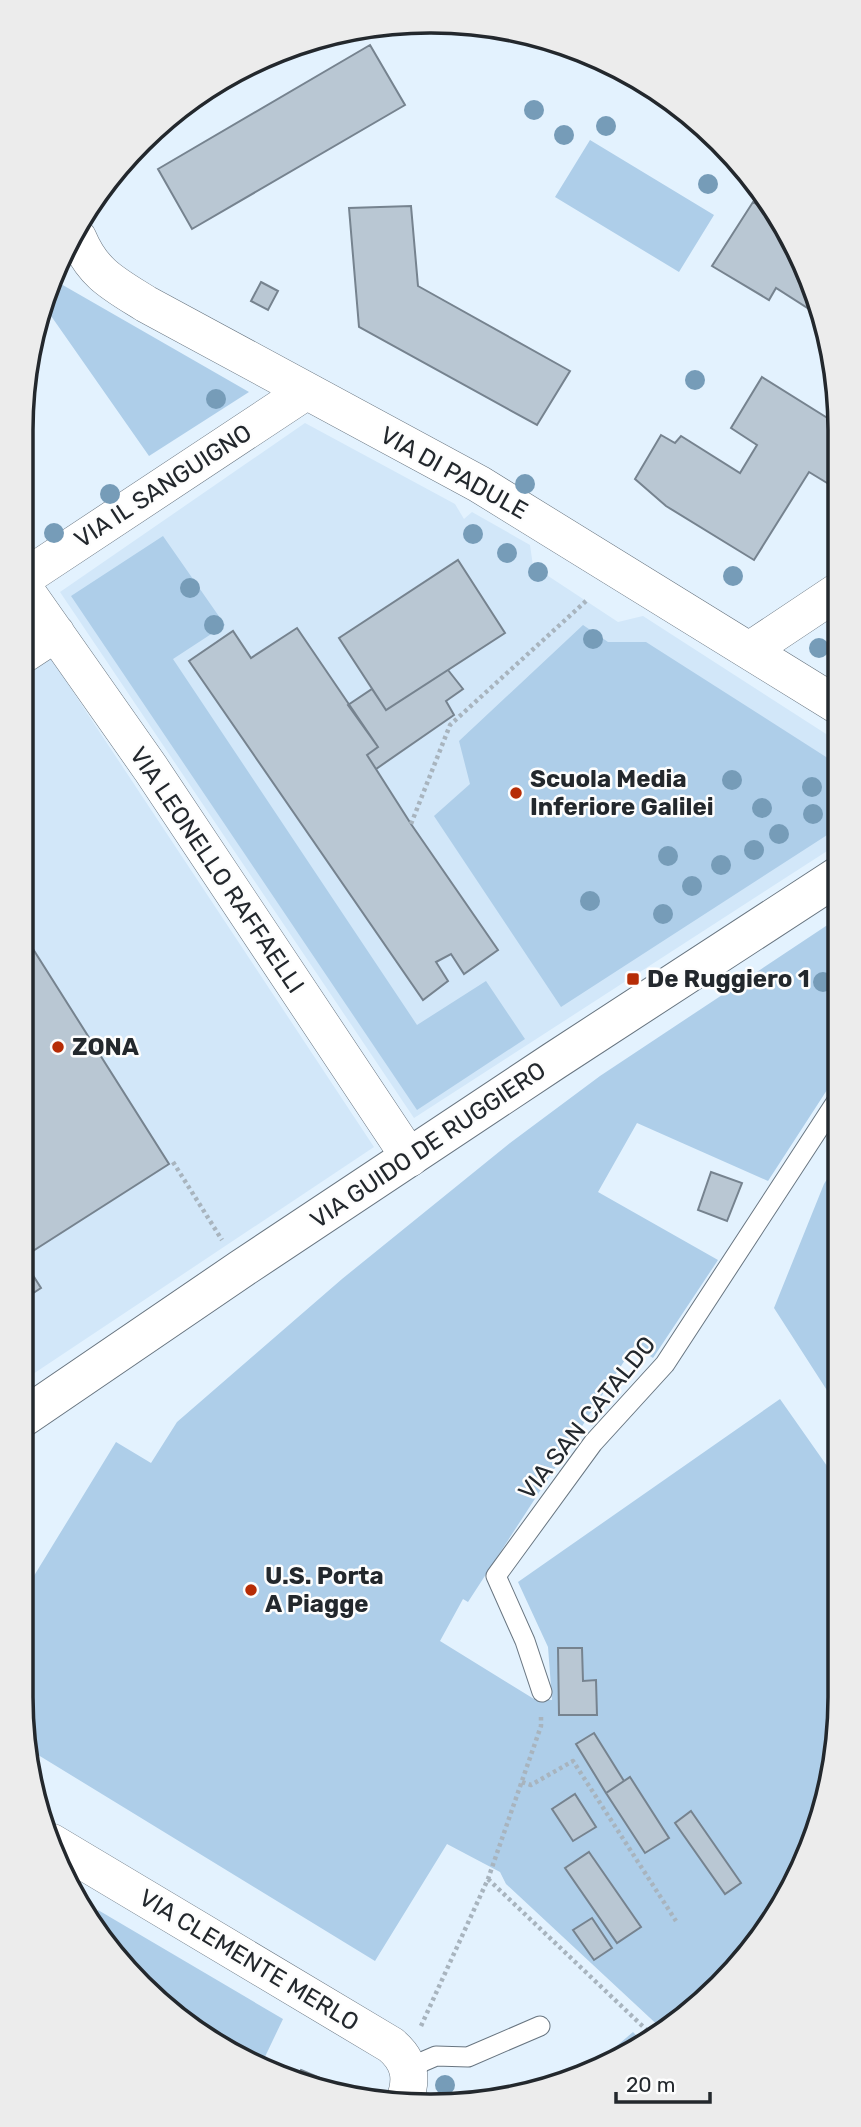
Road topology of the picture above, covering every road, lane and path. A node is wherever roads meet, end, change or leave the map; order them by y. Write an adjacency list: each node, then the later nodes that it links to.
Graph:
1 (80, 243): 2 (street, VIA DI PADULE)
2 (305, 391): 3 (street, VIA IL SANGUIGNO); 9 (street, VIA DI PADULE)
3 (33, 574)
4 (33, 599): 7 (street, VIA LEONELLO RAFFAELLI)
5 (586, 601): 11 (path)
6 (828, 606): 9 (street)
7 (56, 633): 8 (street); 14 (street, VIA LEONELLO RAFFAELLI)
8 (33, 648)
9 (750, 650): 10 (street, VIA DI PADULE)
10 (828, 699)
11 (411, 824)
12 (828, 883): 14 (street, VIA GUIDO DE RUGGIERO)
13 (828, 1114): 18 (lane, VIA SAN CATALDO)
14 (410, 1158): 17 (street, VIA GUIDO DE RUGGIERO)
15 (173, 1162): 16 (path)
16 (228, 1249)
17 (33, 1411)
18 (542, 1692): 19 (path)
19 (522, 1782): 21 (path); 22 (path)
20 (63, 1849): 25 (street, VIA CLEMENTE MERLO)
21 (488, 1879): 24 (path); 25 (path)
22 (676, 1921)
23 (540, 2026): 25 (lane)
24 (646, 2030)
25 (407, 2079)

